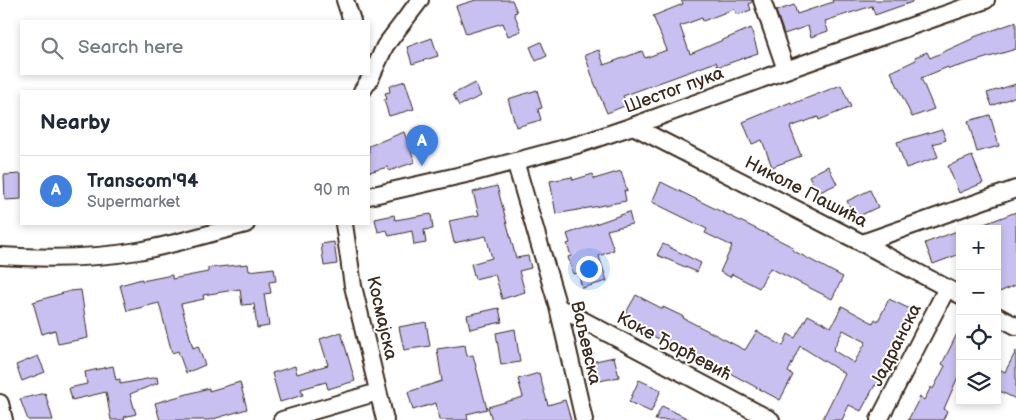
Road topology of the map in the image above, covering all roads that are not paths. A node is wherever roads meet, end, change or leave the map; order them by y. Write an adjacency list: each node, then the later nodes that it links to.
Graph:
1 (345, 0): 5 (street)
2 (420, 0): 7 (street)
3 (762, 0): 6 (street)
4 (986, 0): 6 (street, Шестог пука)
5 (352, 20)
6 (786, 70): 8 (street, Шестог пука)
7 (367, 81)
8 (633, 126): 9 (street, Шестог пука); 14 (street, Николе Пашића)
9 (515, 161): 11 (street, Шестог пука); 17 (street, Ваљевска)
10 (1016, 189): 14 (street)
11 (370, 196)
12 (242, 225): 15 (street)
13 (344, 225): 20 (street, Космајска)
14 (862, 243): 16 (street, Николе Пашића)
15 (0, 256)
16 (953, 292): 27 (street, Јадранска)
17 (558, 308): 25 (street, Ваљевска); 26 (street, Коке Ђорђевић)
18 (1001, 318): 19 (street)
19 (1016, 326)
20 (378, 392): 23 (street); 24 (street, Космајска)
21 (0, 403): 22 (street)
22 (4, 420)
23 (282, 420)
24 (385, 420)
25 (584, 420)
26 (771, 420)
27 (880, 420)

